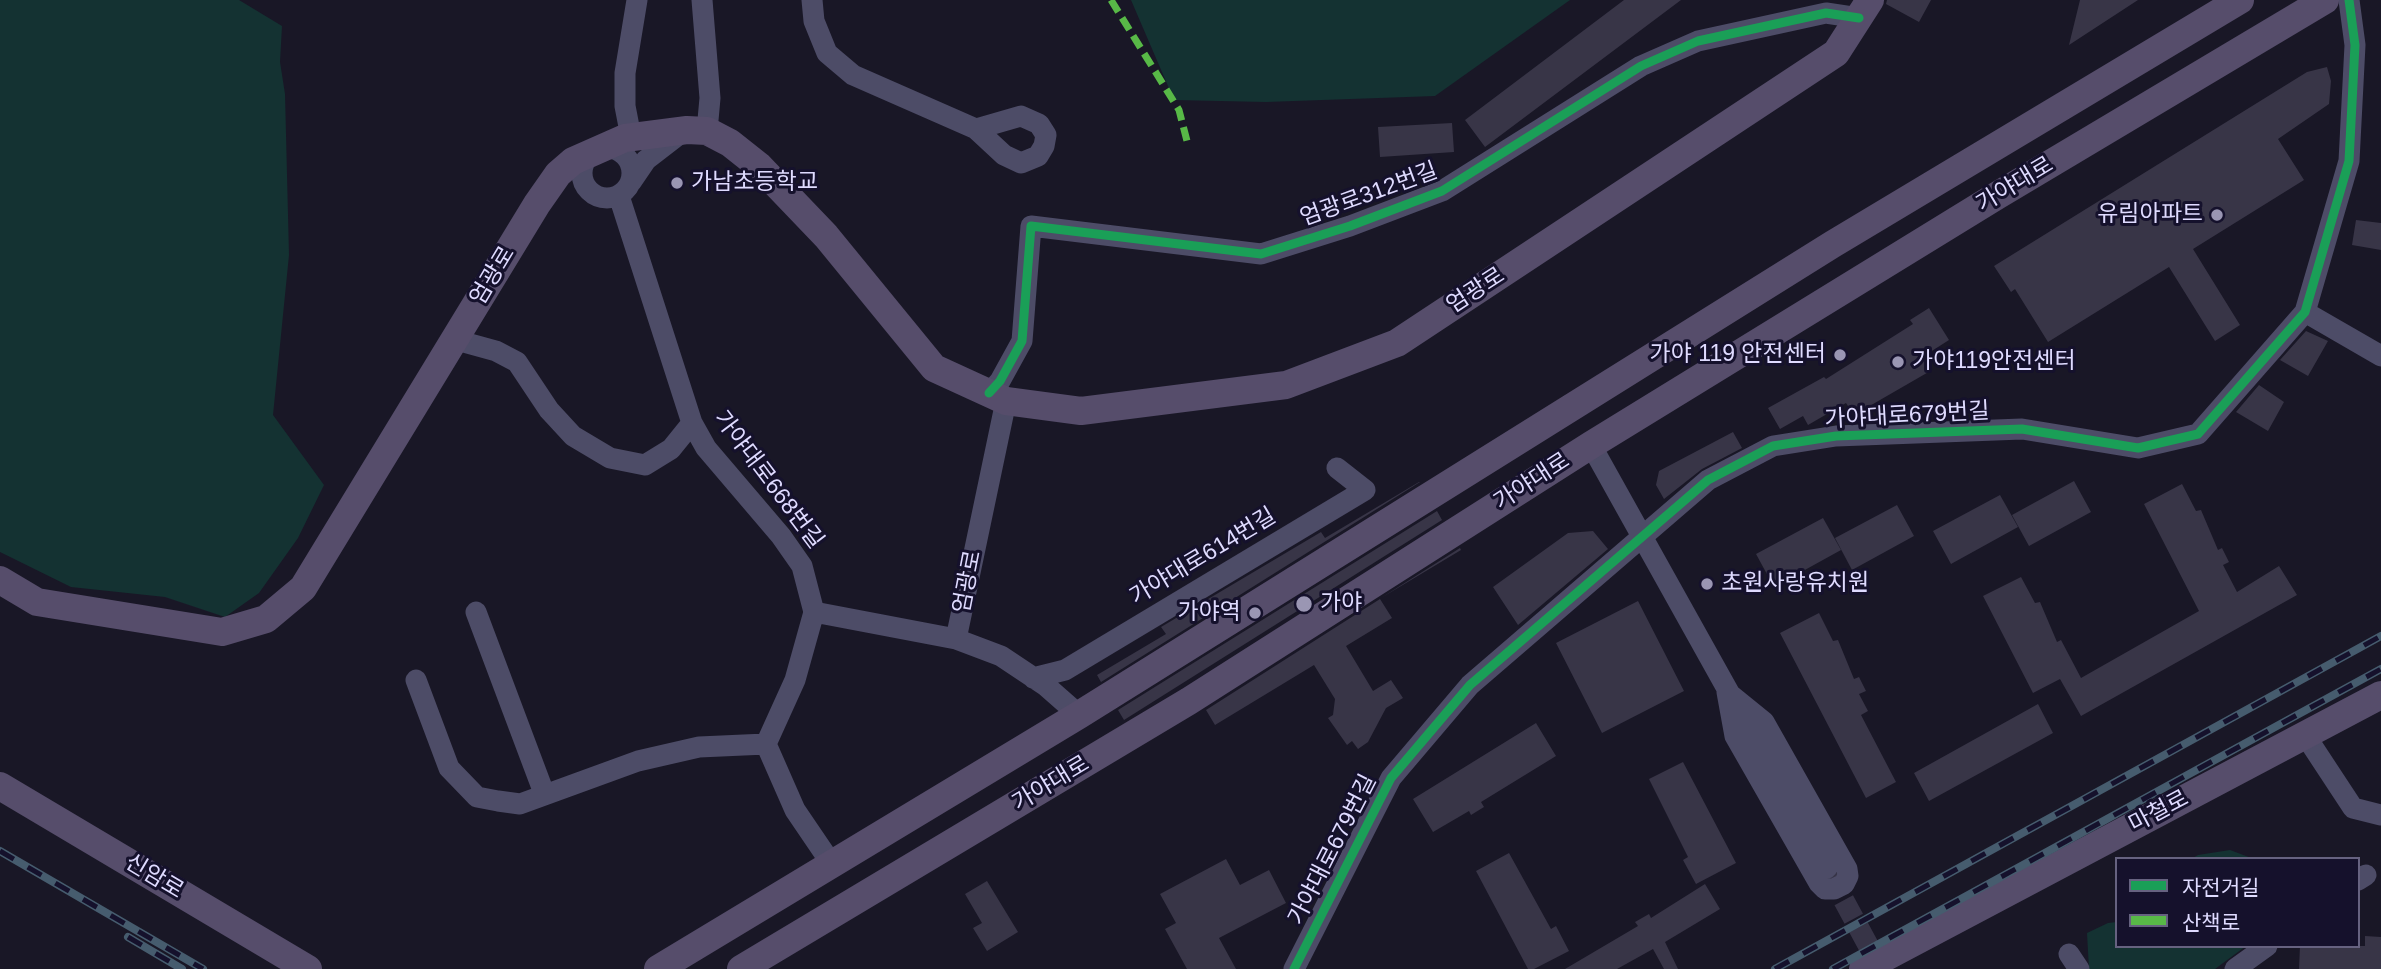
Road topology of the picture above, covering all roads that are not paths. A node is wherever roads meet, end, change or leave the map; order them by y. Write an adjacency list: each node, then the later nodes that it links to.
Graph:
1 (637, 0): 11 (street)
2 (702, 0): 10 (street)
3 (812, 0): 9 (street)
4 (2240, 0): 32 (main road, 가야대로)
5 (2325, 0): 7 (main road, 가야대로)
6 (2349, 0): 16 (street, 가야대로679번길)
7 (2299, 7): 21 (main road, 가야대로)
8 (1864, 9): 19 (main road, 엄광로); 19 (street, 엄광로312번길)
9 (976, 128): 9 (street)
10 (697, 130): 11 (main road, 엄광로); 14 (street); 19 (main road, 엄광로)
11 (631, 137): 12 (main road, 엄광로)
12 (596, 151): 13 (street); 14 (street, 가야대로668번길); 15 (main road, 엄광로)
13 (584, 186): 14 (street); 15 (street)
14 (625, 189): 20 (street, 가야대로668번길)
15 (544, 195): 17 (main road, 엄광로)
16 (2305, 312): 18 (street); 23 (street, 가야대로679번길)
17 (456, 340): 20 (street); 24 (main road, 엄광로)
18 (2381, 356)
19 (998, 397): 27 (street, 엄광로)
20 (692, 424): 26 (street, 가야대로668번길)
21 (1591, 445): 23 (street); 45 (main road, 가야대로)
22 (1337, 468): 28 (street, 가야대로614번길)
23 (1642, 534): 30 (street); 46 (street, 가야대로679번길)
24 (0, 580)
25 (476, 612): 36 (street)
26 (814, 612): 27 (street); 34 (street)
27 (956, 639): 28 (street)
28 (1033, 678): 32 (street)
29 (416, 680): 36 (street)
30 (1727, 692): 30 (street); 39 (street)
31 (2381, 695): 33 (main road, 마철로)
32 (1079, 715): 38 (main road, 가야대로)
33 (2305, 735): 37 (street); 42 (main road, 마철로)
34 (766, 744): 36 (street); 38 (street)
35 (0, 786): 43 (main road, 신암로)
36 (544, 793)
37 (2381, 815)
38 (831, 863): 44 (main road, 가야대로)
39 (1826, 868)
40 (2265, 948): 41 (street)
41 (2247, 966)
42 (1873, 967)
43 (308, 969)
44 (658, 969)
45 (741, 969)
46 (1294, 969)

